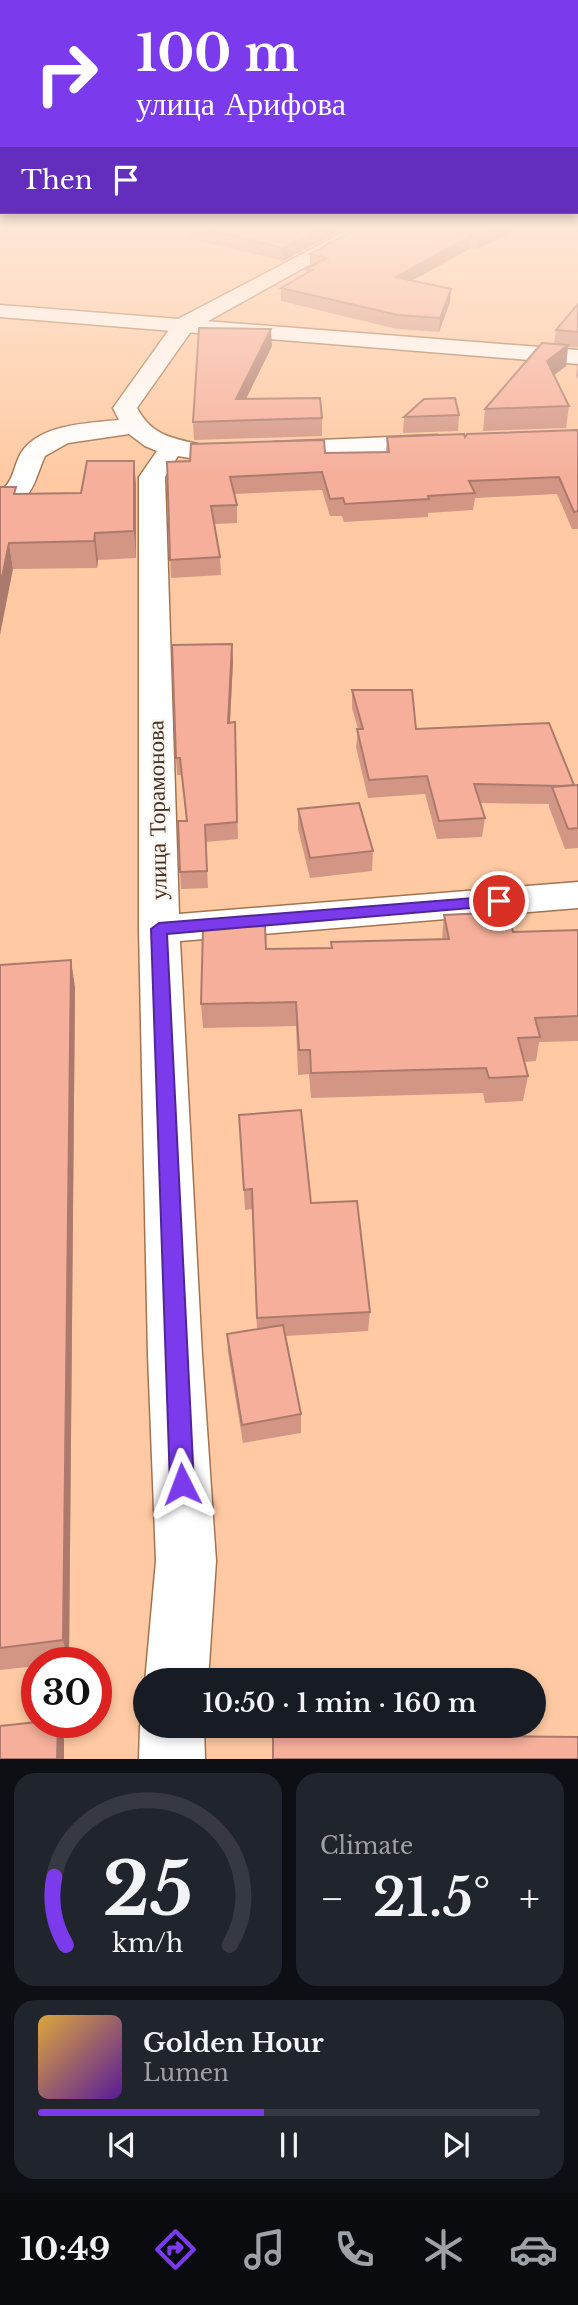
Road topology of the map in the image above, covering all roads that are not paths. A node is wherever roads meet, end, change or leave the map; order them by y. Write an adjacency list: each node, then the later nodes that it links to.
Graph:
1 (14, 312): 3 (street)
2 (208, 312): 3 (street)
3 (184, 325): 4 (street); 5 (street)
4 (578, 357)
5 (129, 417): 7 (street); 10 (street)
6 (454, 442): 9 (street)
7 (171, 448): 8 (street); 12 (street, улица Торамонова)
8 (223, 451)
9 (248, 451)
10 (0, 500)
11 (578, 895): 12 (street)
12 (159, 929): 13 (street, улица Торамонова)
13 (177, 1668)
14 (172, 1738): 15 (street)
15 (172, 1759)

